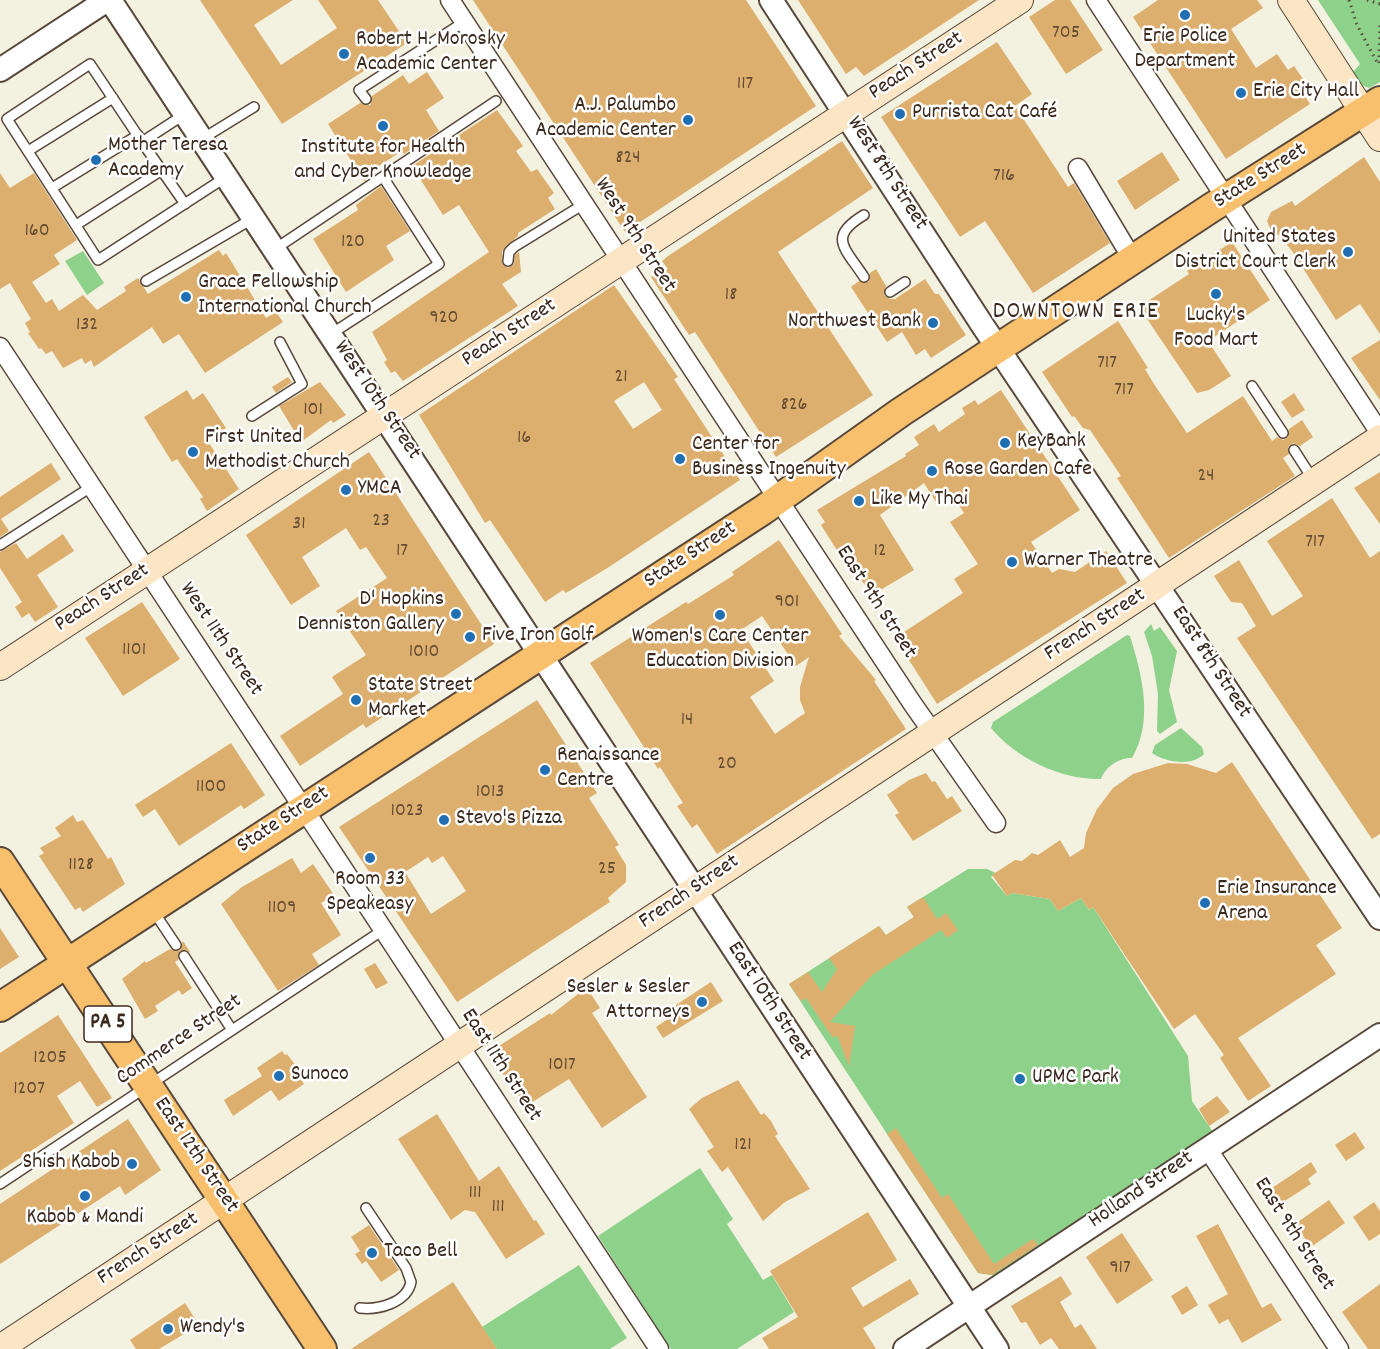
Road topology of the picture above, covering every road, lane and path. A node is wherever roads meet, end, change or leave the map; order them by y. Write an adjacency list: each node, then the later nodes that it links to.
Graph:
1 (109, 0): 13 (street); 20 (street, West 10th Street)
2 (450, 0): 10 (street, West 9th Street)
3 (771, 0): 19 (street, West 8th Street)
4 (1020, 0): 19 (main road, Peach Street)
5 (1096, 0): 30 (street)
6 (1291, 0): 18 (main road)
7 (1349, 0): 12 (path)
8 (1367, 0): 9 (path)
9 (1380, 4)
10 (464, 22): 15 (lane); 32 (street, West 9th Street)
11 (1380, 24): 12 (path)
12 (1378, 63)
13 (0, 70)
14 (113, 98): 21 (lane); 24 (lane); 24 (lane)
15 (366, 99)
16 (496, 101): 28 (lane)
17 (254, 107): 23 (lane)
18 (1372, 107): 22 (main road); 30 (main road, State Street)
19 (845, 113): 37 (main road, Peach Street); 47 (street, West 8th Street)
20 (186, 114): 21 (lane); 23 (street, West 10th Street)
21 (140, 138): 26 (lane); 29 (lane)
22 (1380, 138)
23 (202, 140): 27 (street, West 10th Street)
24 (27, 151): 29 (lane)
25 (1078, 168): 38 (street)
26 (162, 170): 31 (lane); 35 (lane)
27 (227, 177): 31 (lane); 34 (street, West 10th Street)
28 (383, 177): 36 (lane); 44 (lane)
29 (52, 188): 35 (lane)
30 (1227, 198): 38 (main road, State Street); 52 (street)
31 (185, 204): 35 (lane)
32 (584, 204): 37 (street, West 9th Street); 39 (lane)
33 (864, 215): 40 (lane)
34 (254, 218): 36 (street, West 10th Street); 41 (lane)
35 (76, 225)
36 (275, 249): 44 (street, West 10th Street)
37 (622, 260): 51 (main road, Peach Street); 58 (street, West 9th Street)
38 (1133, 260): 47 (main road, State Street)
39 (508, 261)
40 (864, 277)
41 (146, 281)
42 (905, 282): 43 (lane)
43 (890, 292)
44 (331, 334): 51 (street, West 10th Street)
45 (280, 342): 50 (lane)
46 (0, 347): 48 (street, West 11th Street)
47 (999, 349): 58 (main road, State Street); 61 (street, East 8th Street)
48 (5, 366): 57 (street, West 11th Street)
49 (1252, 386): 53 (lane)
50 (252, 416)
51 (386, 416): 60 (main road, Peach Street); 62 (street, West 10th Street)
52 (1380, 432)
53 (1283, 433)
54 (1380, 438): 56 (main road, French Street)
55 (1294, 450): 56 (lane)
56 (1315, 483): 61 (main road, French Street)
57 (91, 487): 59 (lane); 60 (street, West 11th Street)
58 (778, 498): 62 (main road, State Street); 64 (street, East 9th Street)
59 (0, 545)
60 (146, 572): 63 (main road, Peach Street); 65 (street, West 11th Street)
61 (1158, 586): 64 (main road, French Street); 70 (street, East 8th Street)
62 (541, 654): 65 (main road, State Street); 68 (street, East 10th Street)
63 (0, 667)
64 (933, 732): 66 (street, East 9th Street); 68 (main road, French Street)
65 (303, 807): 69 (main road, State Street); 71 (street, East 11th Street)
66 (996, 823)
67 (0, 862): 74 (main road, PA 5)
68 (696, 889): 78 (main road, French Street); 84 (street, East 10th Street)
69 (151, 908): 72 (lane); 74 (main road, State Street)
70 (1380, 918)
71 (383, 930): 76 (lane, Commerce Street); 78 (street, East 11th Street)
72 (176, 945)
73 (184, 956): 76 (lane)
74 (67, 963): 75 (main road, State Street); 79 (main road, East 12th Street / PA 5)
75 (0, 1007)
76 (232, 1030): 79 (lane, Commerce Street)
77 (1380, 1035): 80 (street, Holland Street)
78 (459, 1047): 82 (main road, French Street); 88 (street, East 11th Street)
79 (148, 1086): 81 (lane, Commerce Street); 82 (main road, East 12th Street / PA 5)
80 (1207, 1148): 84 (street, Holland Street); 91 (street, East 9th Street)
81 (0, 1184)
82 (224, 1201): 86 (main road, French Street); 87 (main road, East 12th Street / PA 5)
83 (366, 1208): 85 (lane)
84 (969, 1307): 89 (street, Holland Street); 90 (street, East 10th Street)
85 (360, 1308)
86 (4, 1344)
87 (322, 1349)
88 (659, 1349)
89 (905, 1349)
90 (997, 1349)
91 (1339, 1349)

